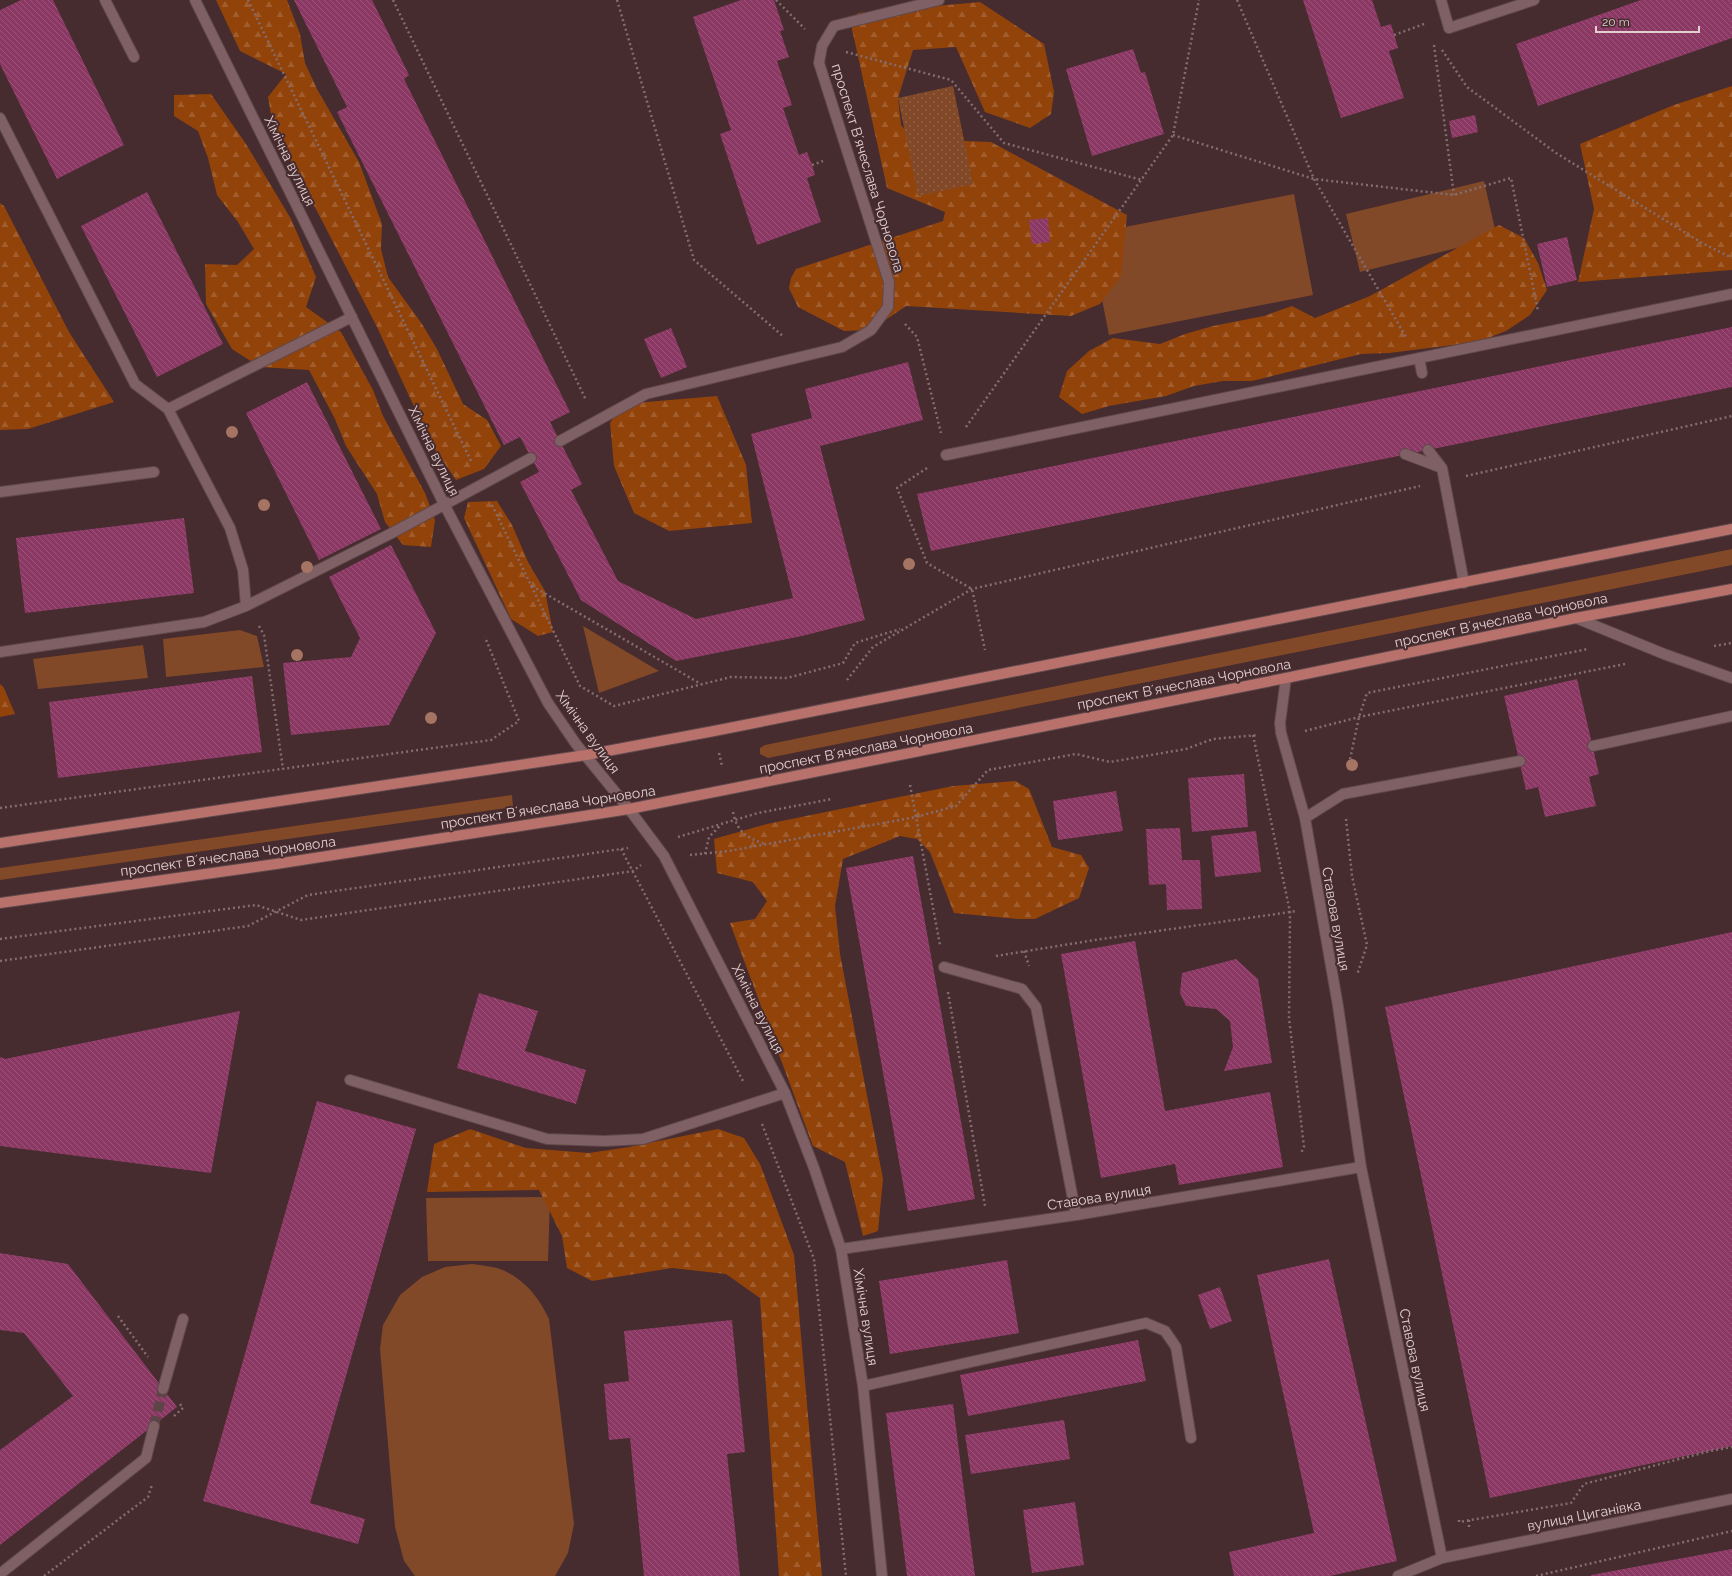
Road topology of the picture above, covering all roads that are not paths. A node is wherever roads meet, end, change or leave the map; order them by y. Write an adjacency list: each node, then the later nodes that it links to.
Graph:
1 (105, 0): 6 (street)
2 (195, 0): 9 (street, Хімічна вулиця)
3 (939, 0): 13 (street, проспект Вʼячеслава Чорновола)
4 (1441, 0): 5 (street)
5 (1534, 0)
6 (134, 56)
7 (0, 118): 12 (street)
8 (1732, 294): 10 (street)
9 (352, 317): 12 (street); 21 (street, Хімічна вулиця)
10 (1419, 358): 11 (street); 16 (street)
11 (1422, 373)
12 (168, 409): 25 (street)
13 (560, 442)
14 (1428, 450): 18 (street)
15 (1405, 454): 18 (street)
16 (946, 455)
17 (531, 458): 21 (street)
18 (1442, 468): 23 (street)
19 (154, 472): 20 (street)
20 (0, 492)
21 (444, 504): 25 (street); 32 (street, Хімічна вулиця)
22 (1732, 529): 23 (main road)
23 (1464, 583): 32 (main road)
24 (1732, 588): 26 (main road, проспект Вʼячеслава Чорновола)
25 (246, 606): 27 (street)
26 (1576, 618): 28 (main road, проспект Вʼячеслава Чорновола); 29 (street)
27 (0, 652)
28 (1286, 678): 34 (main road, проспект Вʼячеслава Чорновола); 35 (street, Ставова вулиця)
29 (1732, 678)
30 (1732, 716): 31 (street)
31 (1593, 746)
32 (586, 755): 34 (street, Хімічна вулиця); 36 (main road)
33 (1520, 761): 35 (street)
34 (629, 809): 37 (main road, проспект Вʼячеслава Чорновола); 40 (street, Хімічна вулиця)
35 (1305, 818): 41 (street, Ставова вулиця)
36 (0, 843)
37 (0, 903)
38 (944, 967): 42 (street)
39 (350, 1080): 40 (street)
40 (785, 1093): 43 (street, Хімічна вулиця)
41 (1361, 1168): 42 (street, Ставова вулиця); 50 (street, Ставова вулиця)
42 (1076, 1215): 43 (street, Ставова вулиця)
43 (841, 1249): 45 (street, Хімічна вулиця)
44 (183, 1319): 46 (street)
45 (863, 1386): 48 (street); 52 (street, Хімічна вулиця)
46 (163, 1389)
47 (154, 1426): 51 (street)
48 (1191, 1438)
49 (1732, 1499): 50 (street, вулиця Циганівка)
50 (1442, 1558): 53 (street, вулиця Циганівка)
51 (0, 1574)
52 (882, 1576)
53 (1398, 1576)

